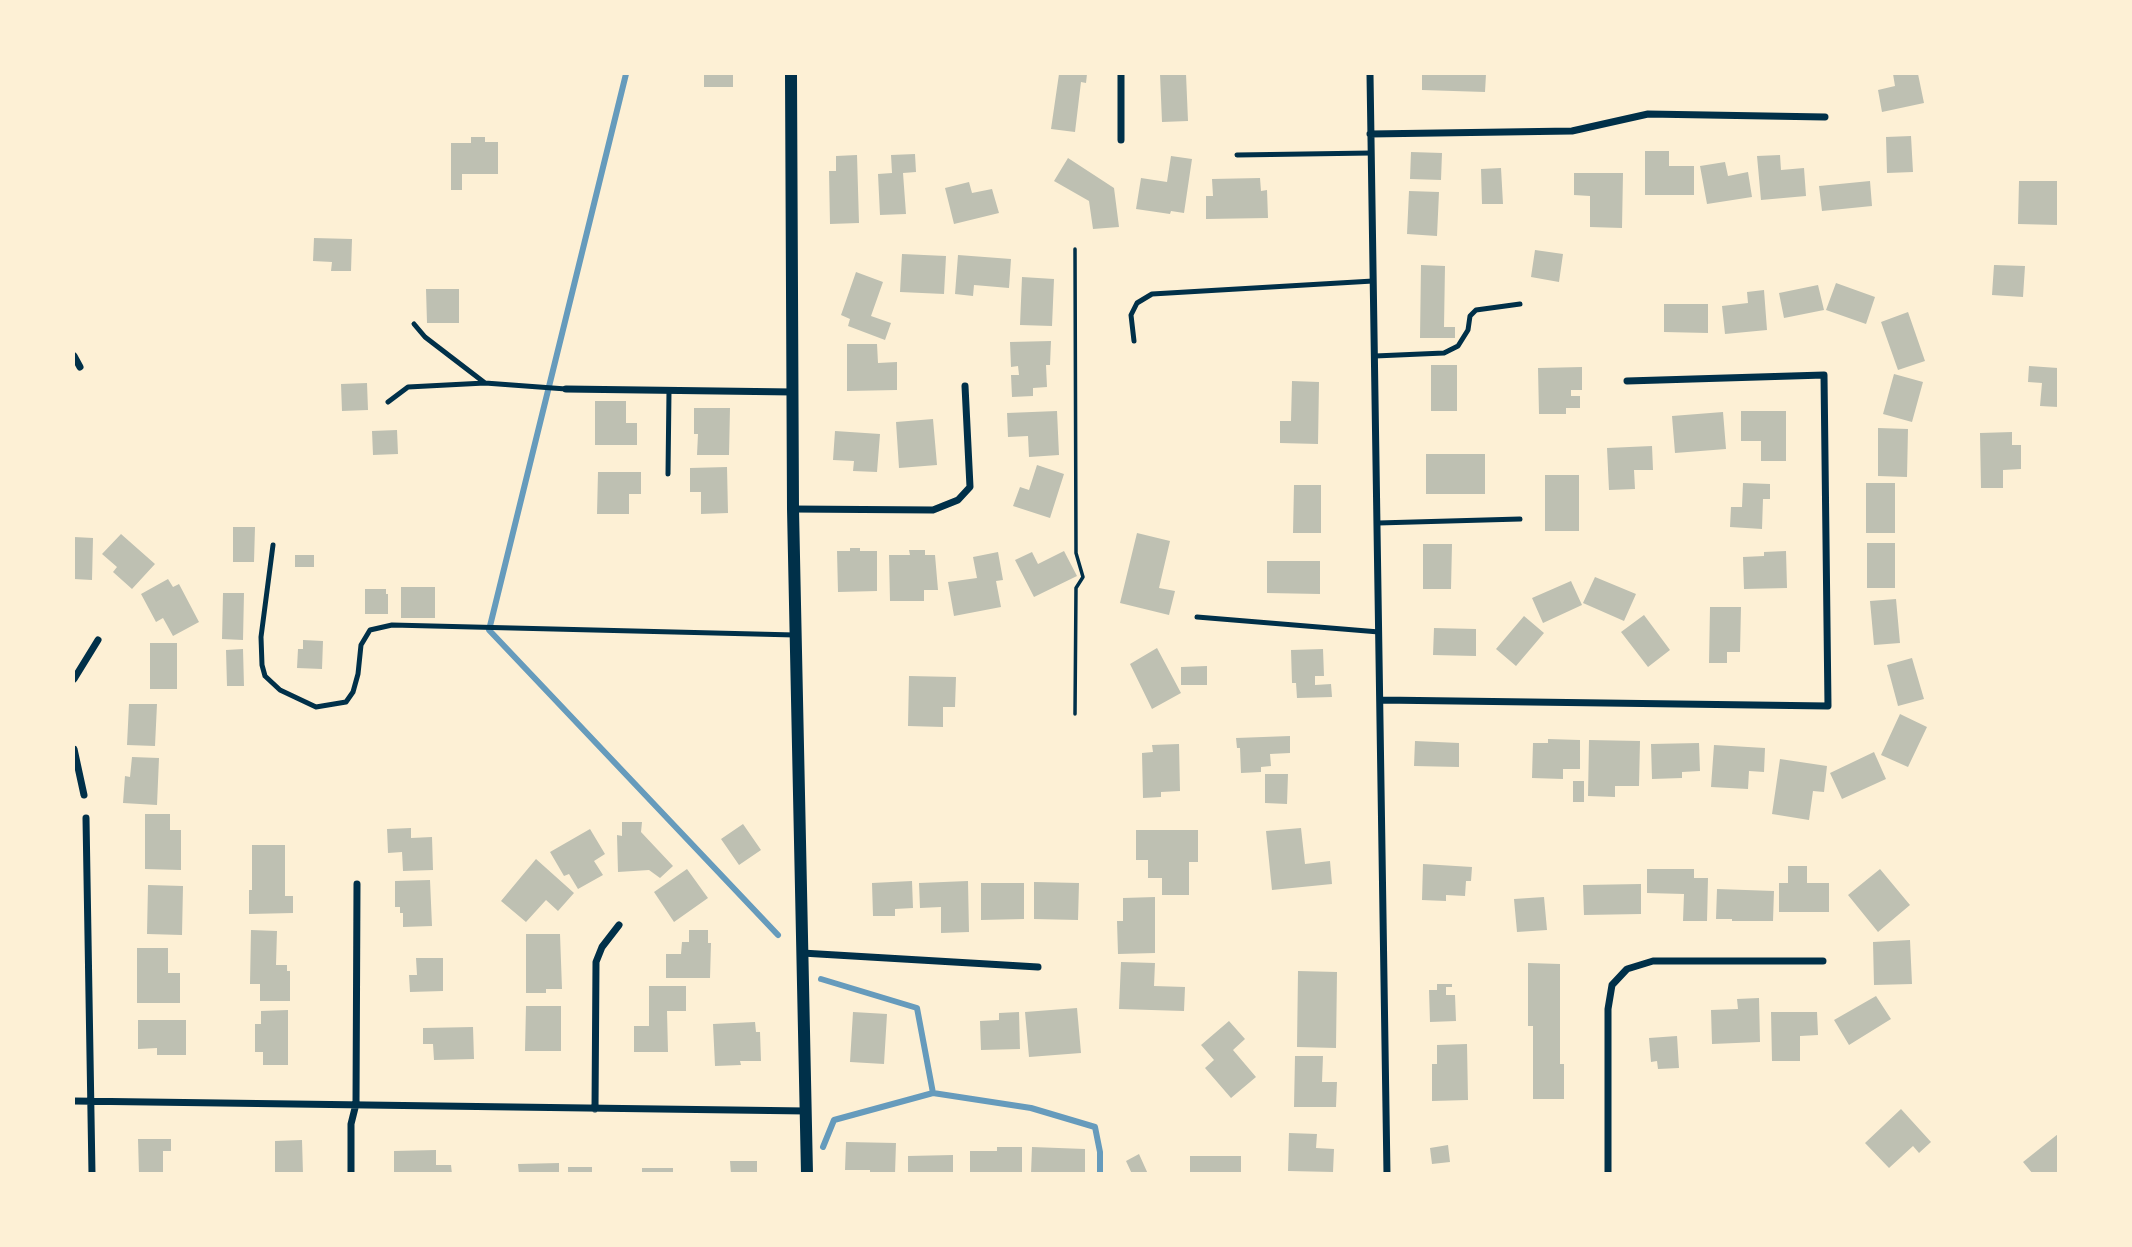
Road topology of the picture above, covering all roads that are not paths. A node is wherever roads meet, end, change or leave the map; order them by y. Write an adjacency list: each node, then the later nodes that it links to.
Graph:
1 (791, 74): 21 (street)
2 (1121, 74): 6 (street)
3 (1370, 74): 5 (street)
4 (1825, 117): 5 (street)
5 (1370, 134): 7 (street)
6 (1121, 141)
7 (1371, 153): 8 (lane); 9 (street)
8 (1237, 155)
9 (1373, 281): 12 (lane); 14 (street)
10 (1520, 304): 14 (lane)
11 (414, 324): 17 (lane)
12 (1134, 341)
13 (74, 356): 15 (street)
14 (1375, 356): 26 (street)
15 (80, 367)
16 (1627, 381): 33 (street)
17 (485, 383): 19 (lane); 22 (lane)
18 (965, 386): 24 (street)
19 (566, 389): 20 (street)
20 (669, 391): 21 (street); 23 (lane)
21 (793, 392): 24 (street)
22 (388, 402)
23 (668, 474)
24 (793, 509): 30 (street)
25 (1520, 519): 26 (lane)
26 (1378, 523): 29 (street)
27 (273, 545): 30 (lane)
28 (1197, 617): 29 (lane)
29 (1380, 632): 33 (street)
30 (795, 635): 39 (street)
31 (98, 640): 32 (street)
32 (74, 679)
33 (1381, 700): 50 (street)
34 (74, 749): 35 (street)
35 (84, 795)
36 (86, 818): 43 (street)
37 (357, 884): 44 (street)
38 (619, 925): 45 (street)
39 (801, 953): 41 (street); 46 (street)
40 (1823, 961): 51 (street)
41 (1038, 967)
42 (74, 1101): 43 (street)
43 (90, 1101): 44 (street); 47 (street)
44 (356, 1104): 45 (street); 48 (street)
45 (595, 1110): 46 (street)
46 (806, 1111): 49 (street)
47 (92, 1174)
48 (351, 1174)
49 (807, 1174)
50 (1387, 1174)
51 (1608, 1174)

